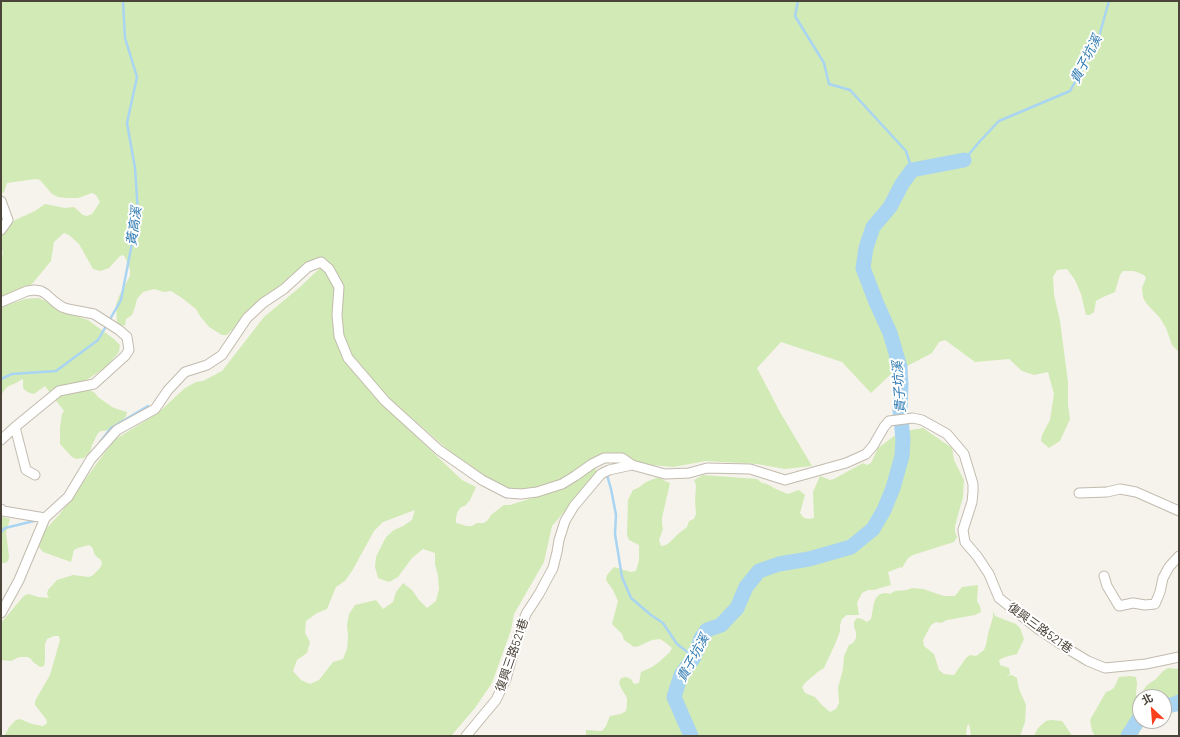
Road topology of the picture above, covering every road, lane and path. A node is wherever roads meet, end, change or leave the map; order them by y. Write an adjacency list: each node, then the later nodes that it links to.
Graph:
1 (1, 201): 2 (street)
2 (1, 230)
3 (1, 302): 4 (street)
4 (15, 427): 5 (street); 7 (street)
5 (1, 440)
6 (632, 465): 11 (street, 復興三路521巷); 15 (street, 復興三路521巷); 16 (street, 復興三路521巷)
7 (35, 475)
8 (1079, 493): 10 (street)
9 (1, 509): 11 (street)
10 (1179, 511)
11 (46, 518): 14 (street)
12 (1179, 556): 13 (street)
13 (1104, 576)
14 (1, 613)
15 (1179, 657)
16 (466, 736)

